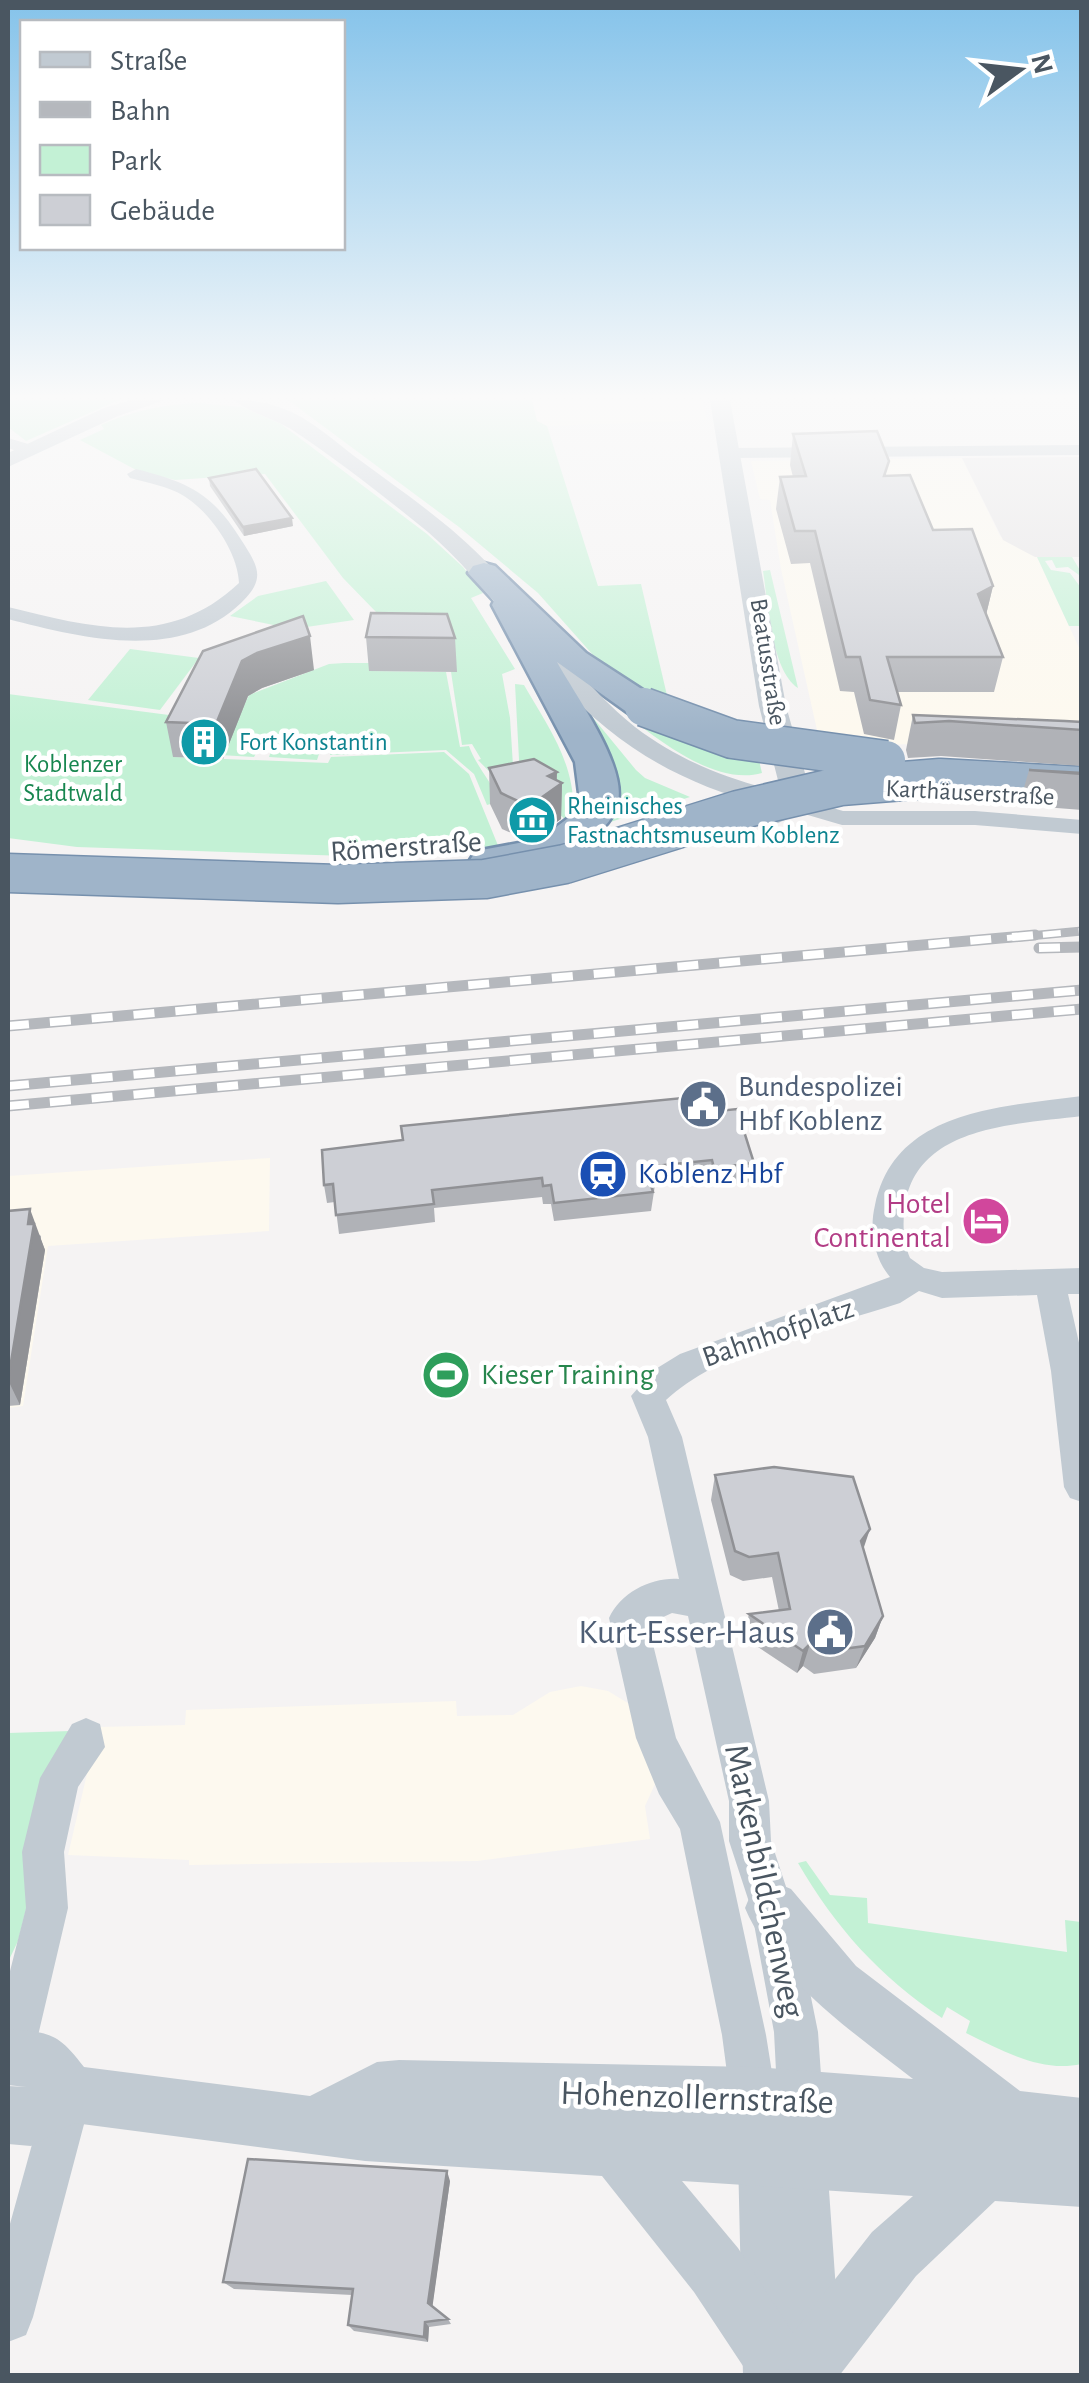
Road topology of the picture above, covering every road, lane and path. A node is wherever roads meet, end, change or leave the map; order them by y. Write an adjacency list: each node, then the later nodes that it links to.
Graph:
1 (210, 511): 6 (street)
2 (415, 511): 4 (street)
3 (743, 511): 10 (street, Beatusstraße)
4 (484, 573): 5 (street); 7 (highway, bridge)
5 (508, 605): 10 (street); 13 (highway)
6 (8, 612)
7 (921, 764): 8 (highway); 13 (highway)
8 (1082, 772)
9 (1082, 786): 15 (highway, bridge)
10 (794, 790): 11 (highway); 12 (street, Karthäuserstraße); 16 (street, Römerstraße)
11 (1082, 804)
12 (1082, 827)
13 (552, 849): 14 (highway)
14 (8, 856)
15 (8, 873)
16 (8, 888)
17 (1082, 1106): 18 (street)
18 (914, 1278): 19 (street); 21 (street, Bahnhofplatz)
19 (1066, 1281): 20 (street)
20 (1075, 1374): 22 (street)
21 (648, 1396): 23 (street, Markenbildchenweg)
22 (1082, 1487)
23 (702, 1604): 25 (street, Markenbildchenweg); 29 (street, Markenbildchenweg)
24 (86, 1738): 26 (street)
25 (772, 1908): 29 (street, Markenbildchenweg); 33 (street)
26 (18, 1986): 27 (street)
27 (9, 2057): 28 (street)
28 (69, 2094): 30 (street); 31 (street, Hohenzollernstraße); 37 (street)
29 (778, 2097): 31 (street, Hohenzollernstraße); 33 (street, Hohenzollernstraße); 35 (street, Markenbildchenweg)
30 (8, 2115)
31 (320, 2124): 34 (street, Hohenzollernstraße)
32 (1082, 2128): 33 (street, Hohenzollernstraße)
33 (997, 2145): 35 (street, Hohenzollernstraße); 36 (street, Hohenzollernstraße); 38 (street)
34 (614, 2146): 35 (street, Hohenzollernstraße); 38 (street)
35 (783, 2158): 38 (street, Markenbildchenweg)
36 (1082, 2177)
37 (8, 2316)
38 (792, 2364)

